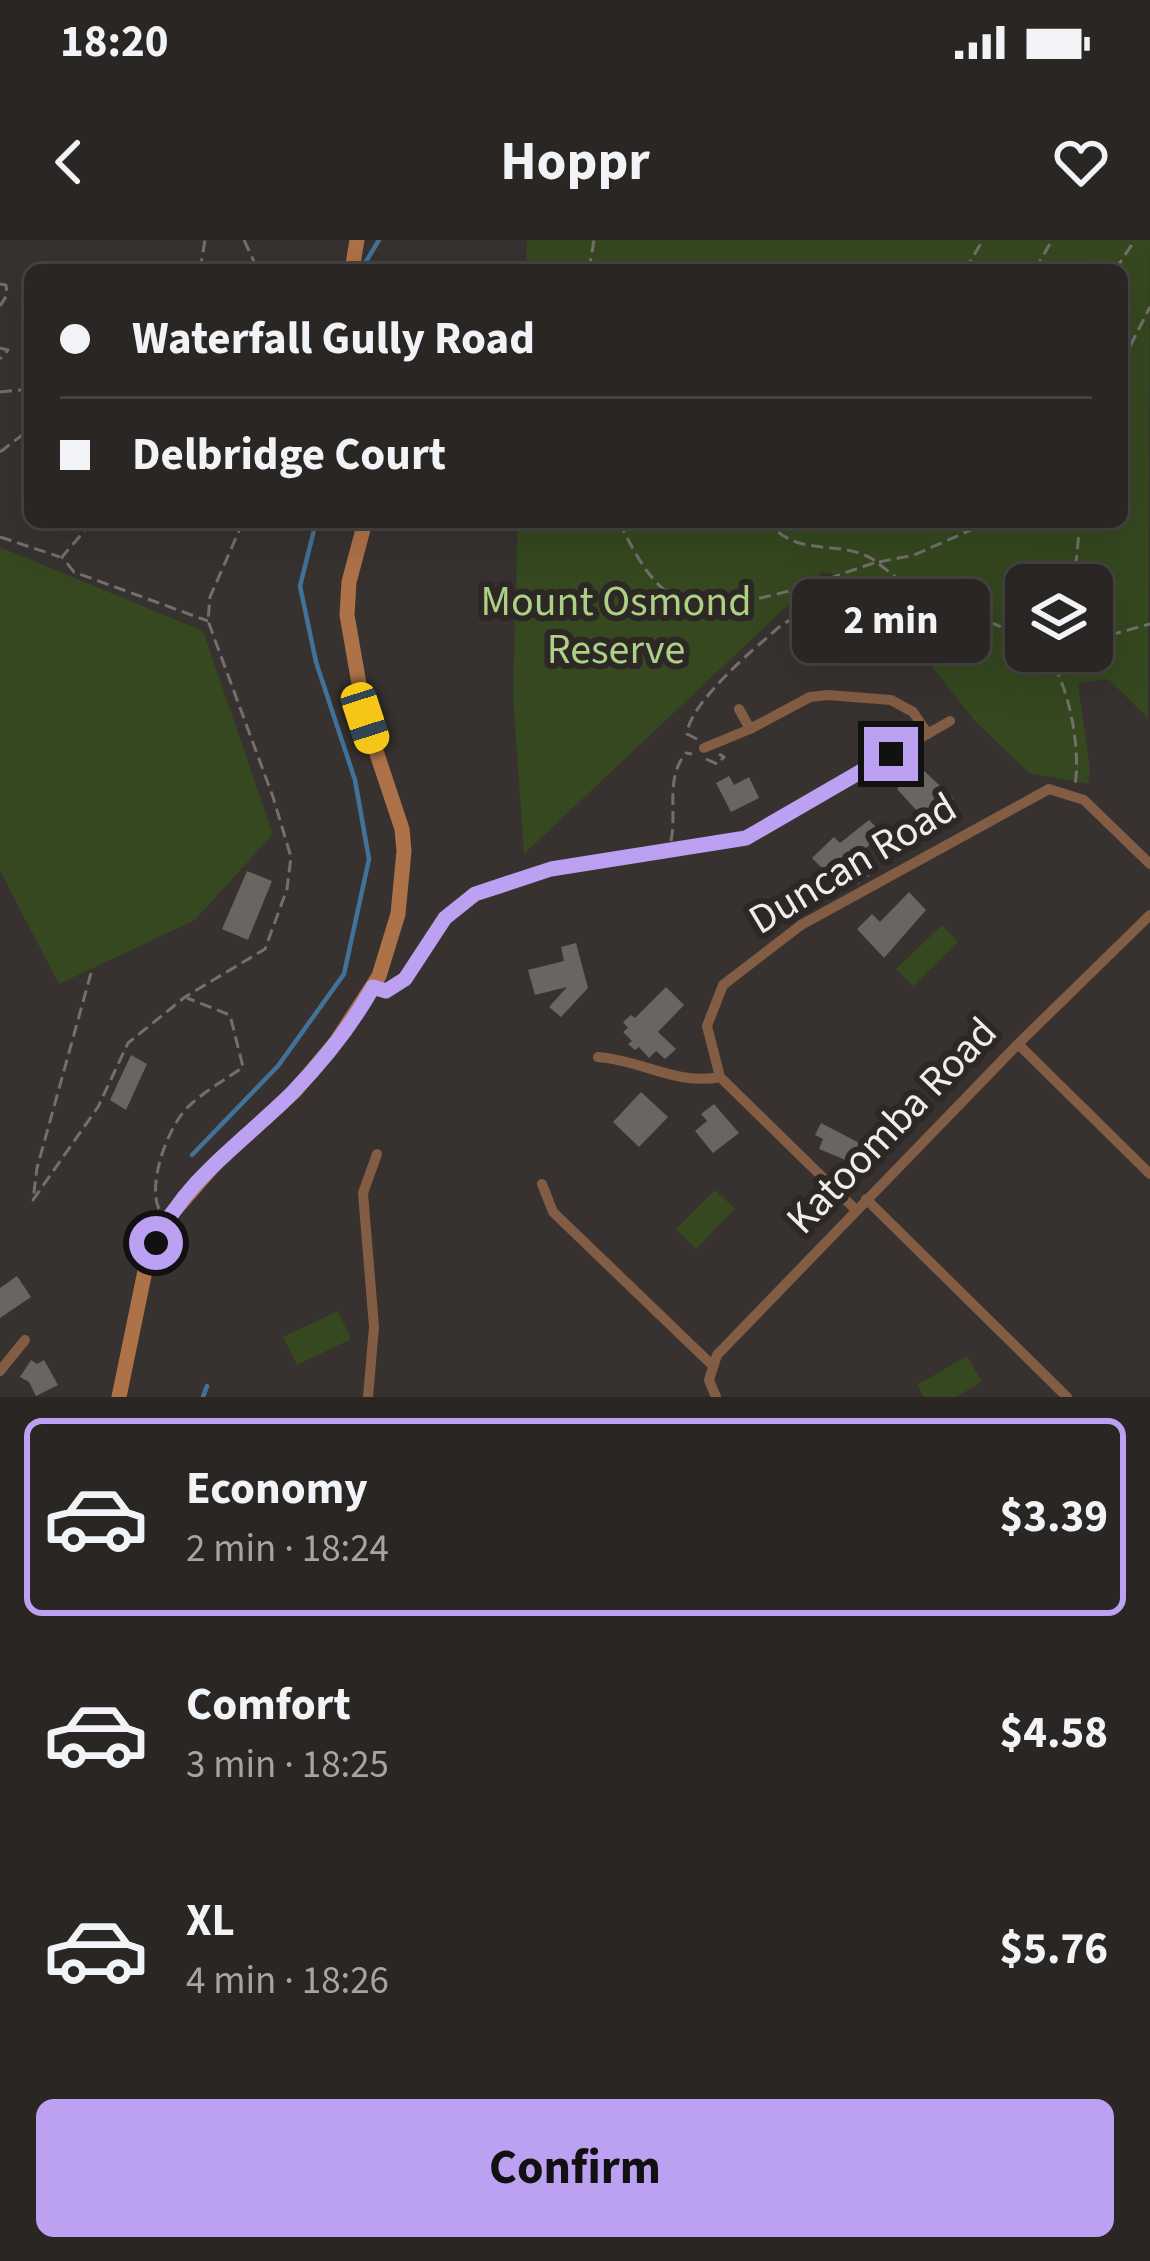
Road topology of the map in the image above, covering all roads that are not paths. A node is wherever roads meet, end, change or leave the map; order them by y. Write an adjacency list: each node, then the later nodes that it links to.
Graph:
1 (363, 528): 9 (street)
2 (739, 710): 4 (street)
3 (950, 722): 5 (street)
4 (750, 729): 5 (street); 6 (street)
5 (928, 734): 9 (street)
6 (704, 747)
7 (1150, 864): 12 (street, Duncan Road)
8 (1150, 915): 10 (street, Katoomba Road)
9 (373, 987): 21 (street)
10 (1018, 1044): 14 (street); 16 (street, Katoomba Road)
11 (598, 1058): 12 (street)
12 (720, 1077): 17 (street)
13 (377, 1154): 22 (street)
14 (1150, 1174)
15 (542, 1184): 19 (street)
16 (866, 1199): 17 (street, Katoomba Road); 24 (street)
17 (856, 1210): 19 (street, Katoomba Road)
18 (25, 1340): 20 (street)
19 (711, 1364): 23 (street)
20 (0, 1371)
21 (119, 1397)
22 (368, 1397)
23 (716, 1397)
24 (1067, 1397)

